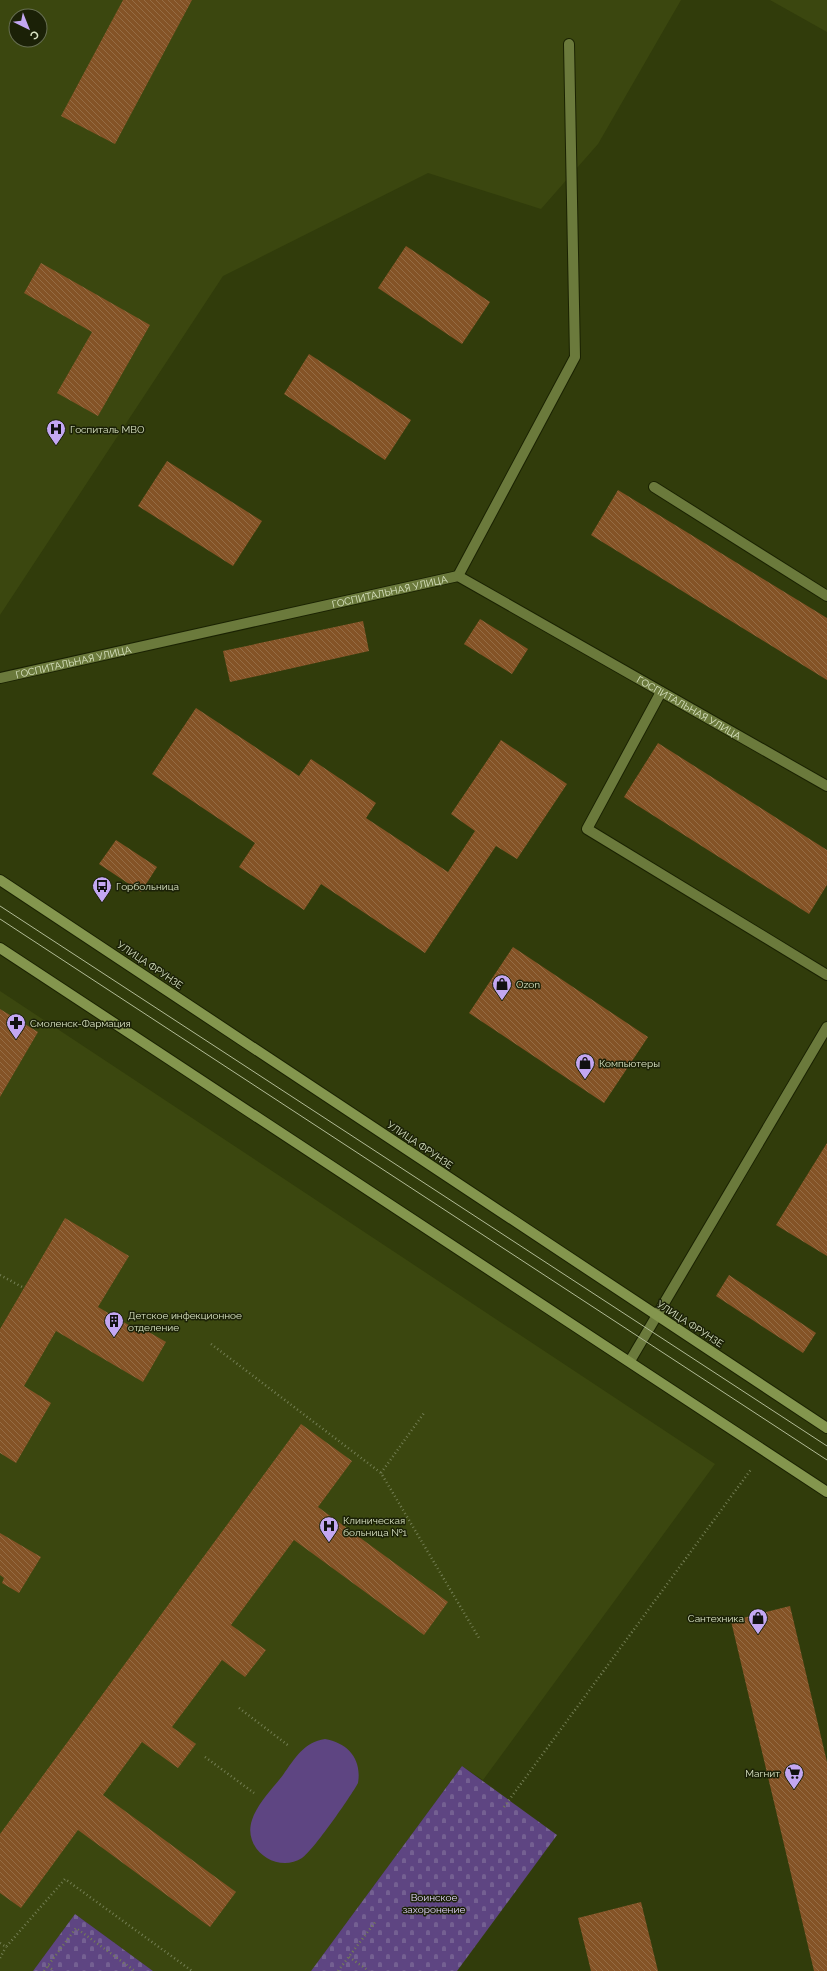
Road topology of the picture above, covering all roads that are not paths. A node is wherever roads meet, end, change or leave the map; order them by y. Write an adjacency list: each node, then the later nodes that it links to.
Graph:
1 (569, 44): 3 (street)
2 (654, 487): 4 (street)
3 (458, 576): 5 (street, ГОСПИТАЛЬНАЯ УЛИЦА); 6 (street, ГОСПИТАЛЬНАЯ УЛИЦА)
4 (827, 596)
5 (0, 678)
6 (661, 692): 7 (street, ГОСПИТАЛЬНАЯ УЛИЦА); 10 (street)
7 (827, 786)
8 (0, 880): 12 (main road, УЛИЦА ФРУНЗЕ)
9 (0, 948): 13 (main road)
10 (827, 975)
11 (827, 1027): 12 (street)
12 (656, 1316): 13 (street); 14 (main road, УЛИЦА ФРУНЗЕ)
13 (630, 1361): 15 (main road)
14 (827, 1428)
15 (827, 1492)

